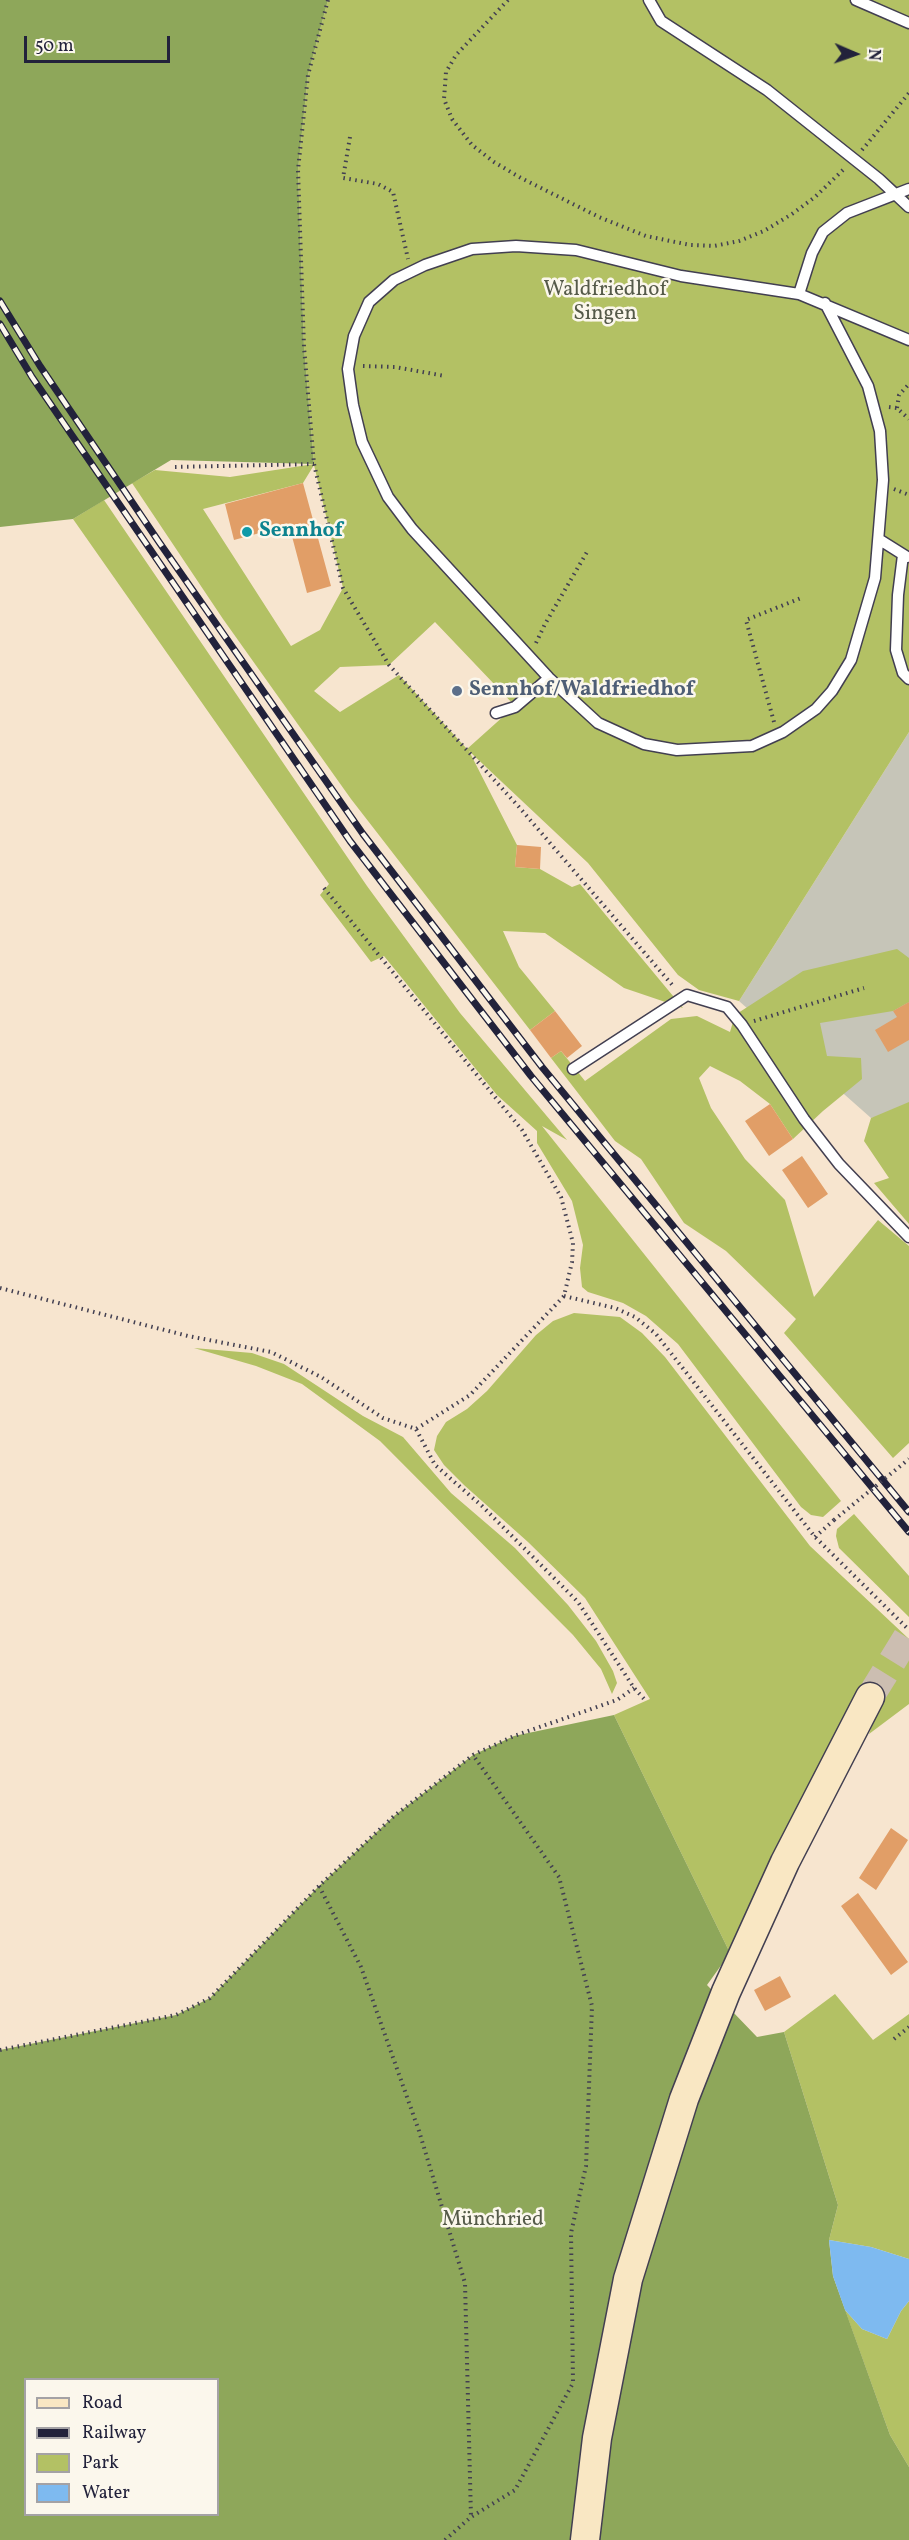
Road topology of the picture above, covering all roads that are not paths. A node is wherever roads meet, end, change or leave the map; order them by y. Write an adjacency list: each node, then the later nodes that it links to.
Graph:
1 (649, 0): 5 (lane)
2 (856, 0): 3 (lane)
3 (909, 23)
4 (909, 189): 5 (lane)
5 (895, 194): 6 (lane); 7 (lane)
6 (909, 207)
7 (799, 294): 8 (lane); 12 (lane)
8 (825, 303): 9 (lane); 10 (lane)
9 (909, 340)
10 (880, 540): 11 (lane); 12 (lane)
11 (906, 557): 13 (lane)
12 (549, 678): 14 (lane)
13 (909, 679)
14 (496, 713)
15 (573, 1069): 16 (lane)
16 (909, 1237)
17 (870, 1697): 18 (main road)
18 (585, 2540)

